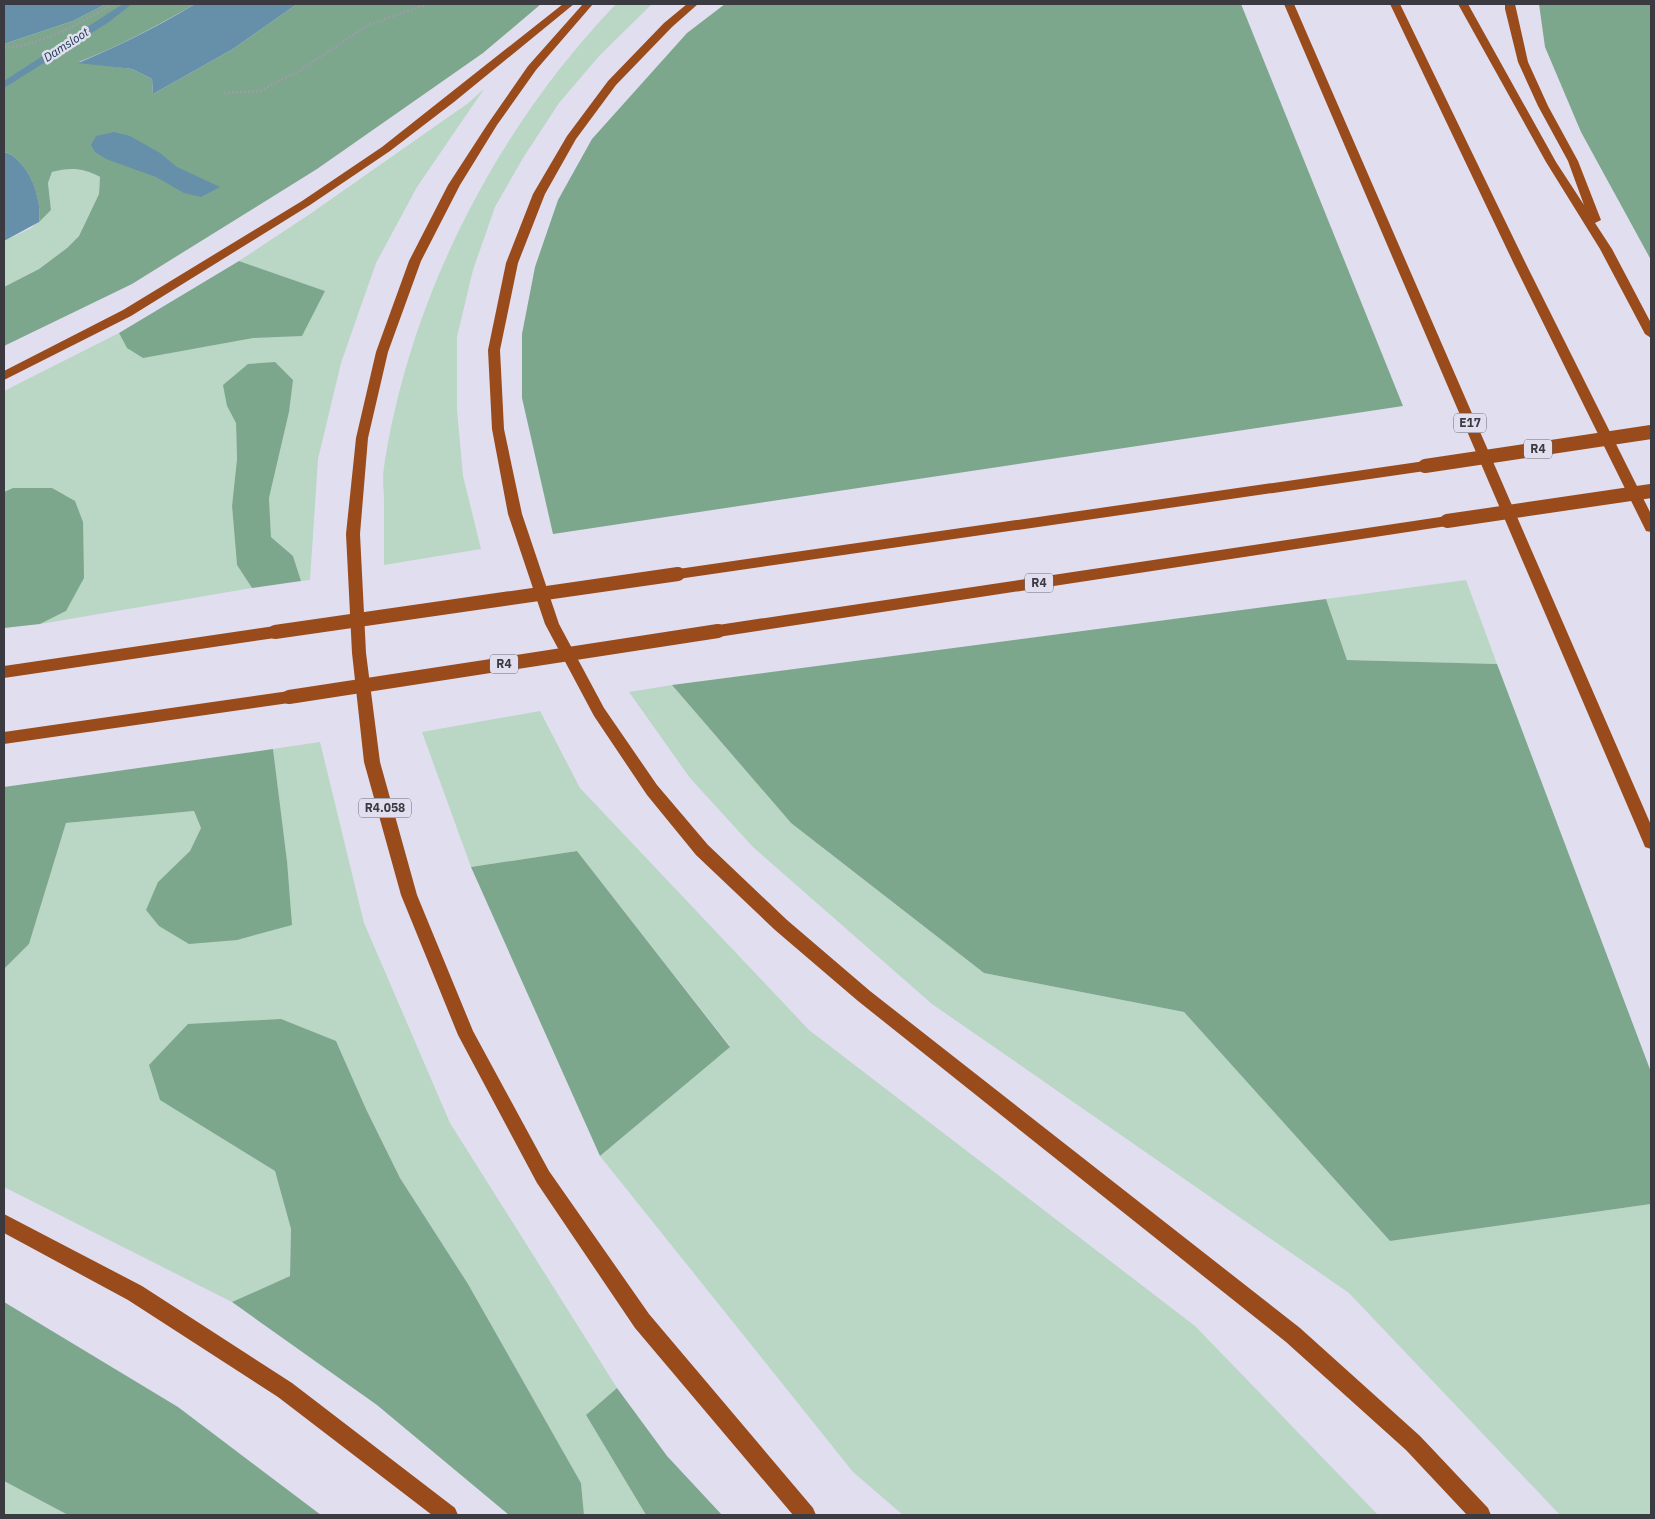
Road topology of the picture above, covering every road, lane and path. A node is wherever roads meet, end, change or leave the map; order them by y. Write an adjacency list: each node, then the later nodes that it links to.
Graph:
1 (112, 4): 10 (path)
2 (428, 4): 11 (path)
3 (569, 4): 14 (highway)
4 (588, 4): 23 (highway, R4.058)
5 (693, 4): 24 (highway)
6 (1289, 4): 20 (highway, E17)
7 (1395, 4): 17 (highway)
8 (1463, 4): 12 (highway)
9 (1510, 4): 12 (highway)
10 (4, 48)
11 (224, 93)
12 (1606, 250): 13 (highway)
13 (1651, 334)
14 (4, 376)
15 (1651, 432): 18 (highway, R4, bridge)
16 (1651, 491): 19 (highway, R4, bridge)
17 (1651, 527)
18 (4, 672)
19 (4, 738)
20 (1651, 842)
21 (4, 1223): 22 (highway)
22 (448, 1515)
23 (806, 1515)
24 (1481, 1515)

